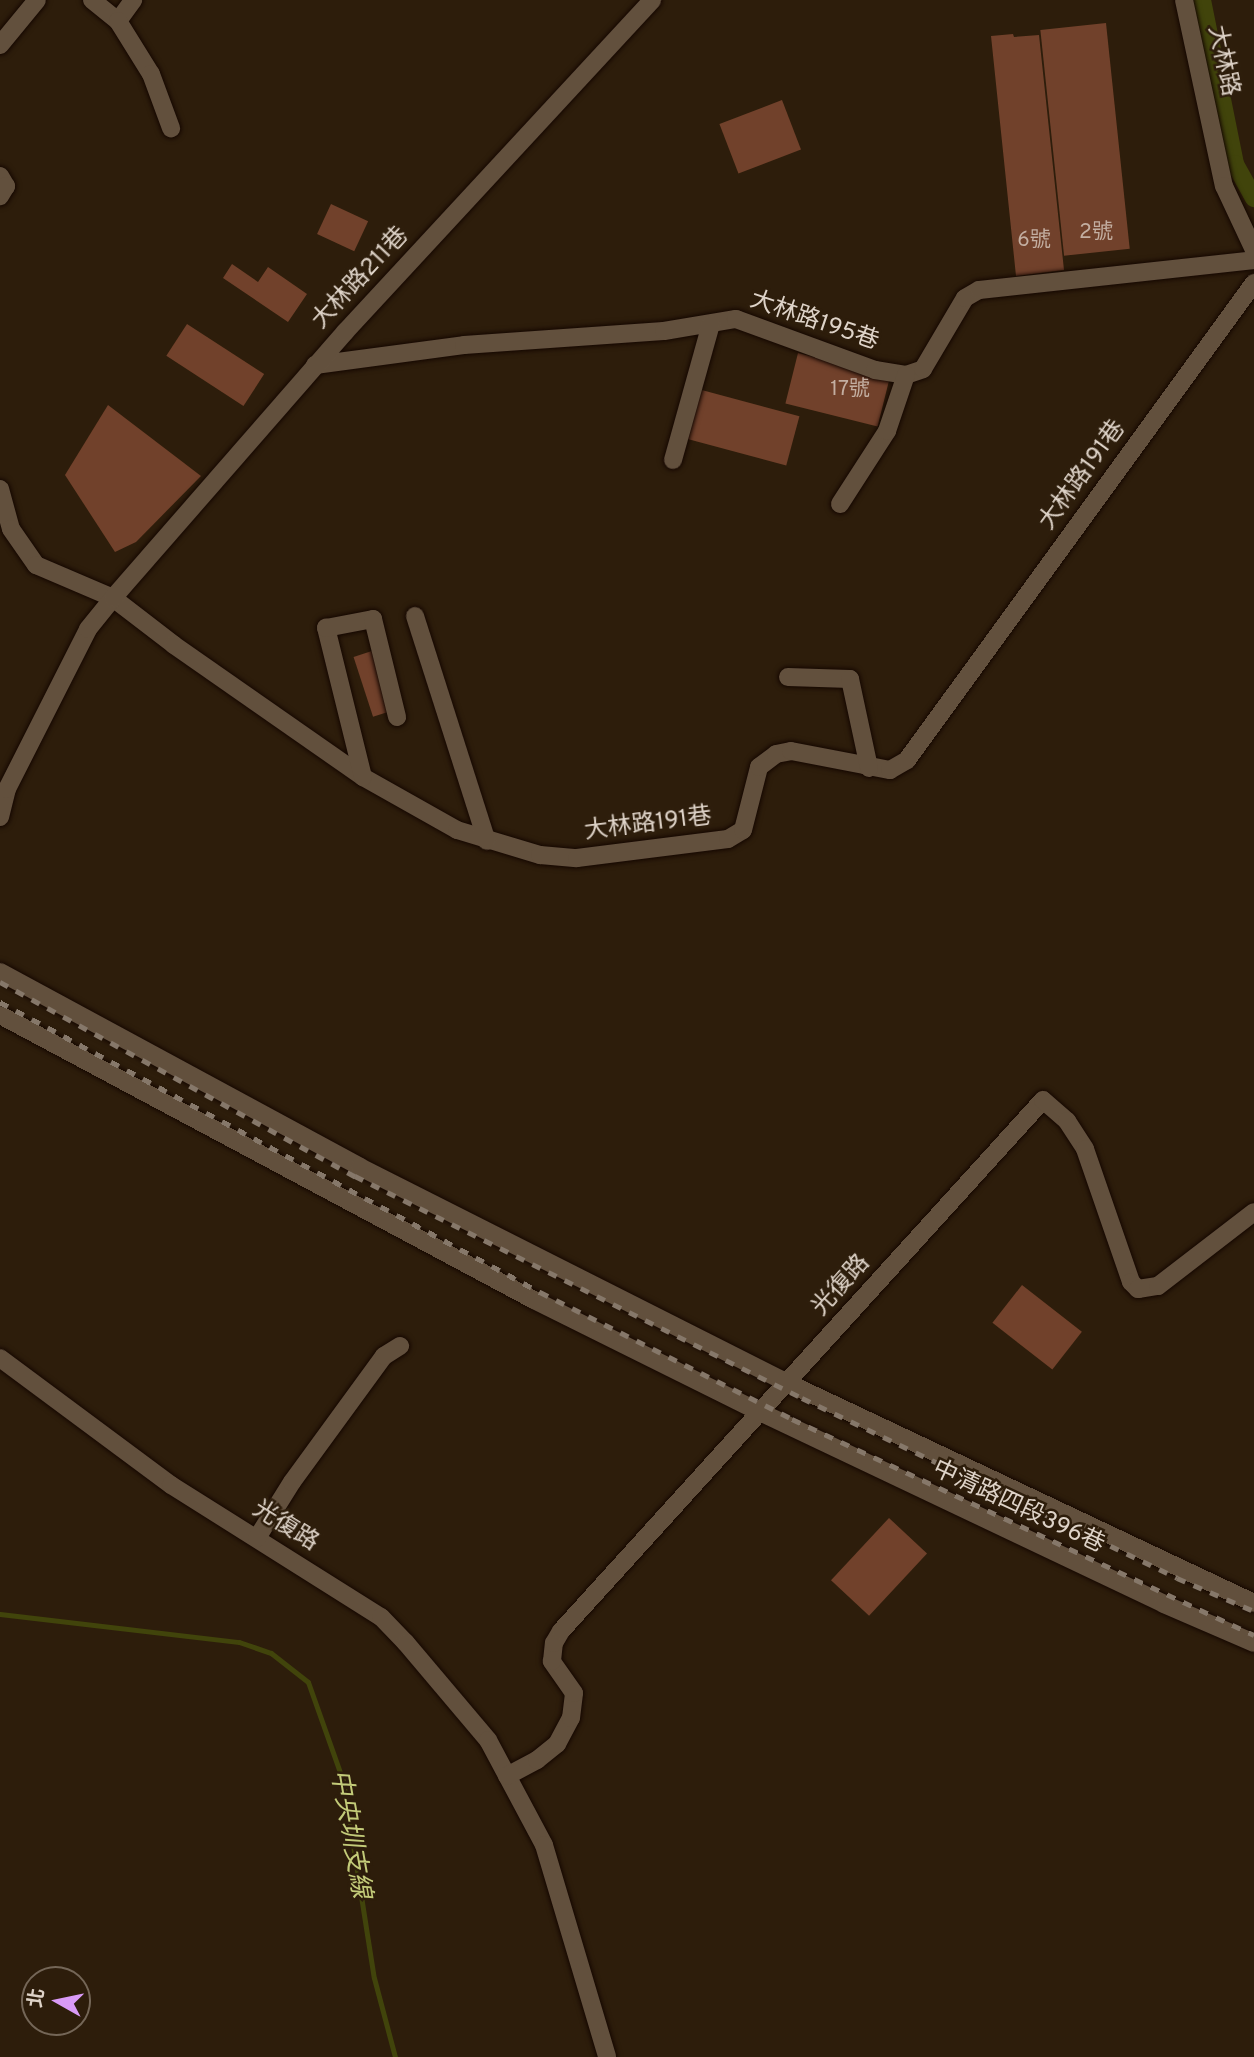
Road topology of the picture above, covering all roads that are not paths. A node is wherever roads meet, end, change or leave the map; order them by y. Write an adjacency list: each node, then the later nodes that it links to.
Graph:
1 (37, 0): 7 (street)
2 (92, 0): 6 (street)
3 (133, 0): 6 (street)
4 (652, 0): 15 (street, 大林路211巷)
5 (1184, 0): 11 (street, 大林路)
6 (118, 21): 8 (street)
7 (0, 45)
8 (170, 128)
9 (0, 176): 10 (street)
10 (0, 196)
11 (1254, 250)
12 (1254, 260): 16 (street)
13 (1254, 284): 24 (street, 大林路191巷)
14 (711, 324): 15 (street, 大林路195巷); 16 (street, 大林路195巷); 17 (street)
15 (315, 365): 20 (street, 大林路211巷)
16 (906, 375): 19 (street)
17 (673, 460)
18 (0, 489): 20 (street, 大林路191巷)
19 (840, 504)
20 (113, 598): 25 (street, 大林路191巷); 26 (street, 大林路211巷)
21 (415, 616): 27 (street)
22 (788, 677): 24 (street)
23 (397, 717): 25 (street)
24 (869, 768): 27 (street, 大林路191巷)
25 (363, 777): 27 (street, 大林路191巷)
26 (0, 817)
27 (487, 841)
28 (0, 972): 33 (street, 中清路四段396巷)
29 (0, 1015): 34 (street, 中清路四段396巷)
30 (1254, 1212): 33 (street, 光復路)
31 (400, 1346): 35 (street)
32 (0, 1358): 35 (street, 光復路)
33 (788, 1383): 34 (street, 光復路); 36 (street, 中清路四段396巷)
34 (762, 1413): 37 (street, 中清路四段396巷); 38 (street, 光復路)
35 (257, 1538): 38 (street, 光復路)
36 (1254, 1603)
37 (1254, 1643)
38 (507, 1776): 39 (street, 光復路)
39 (607, 2057)

